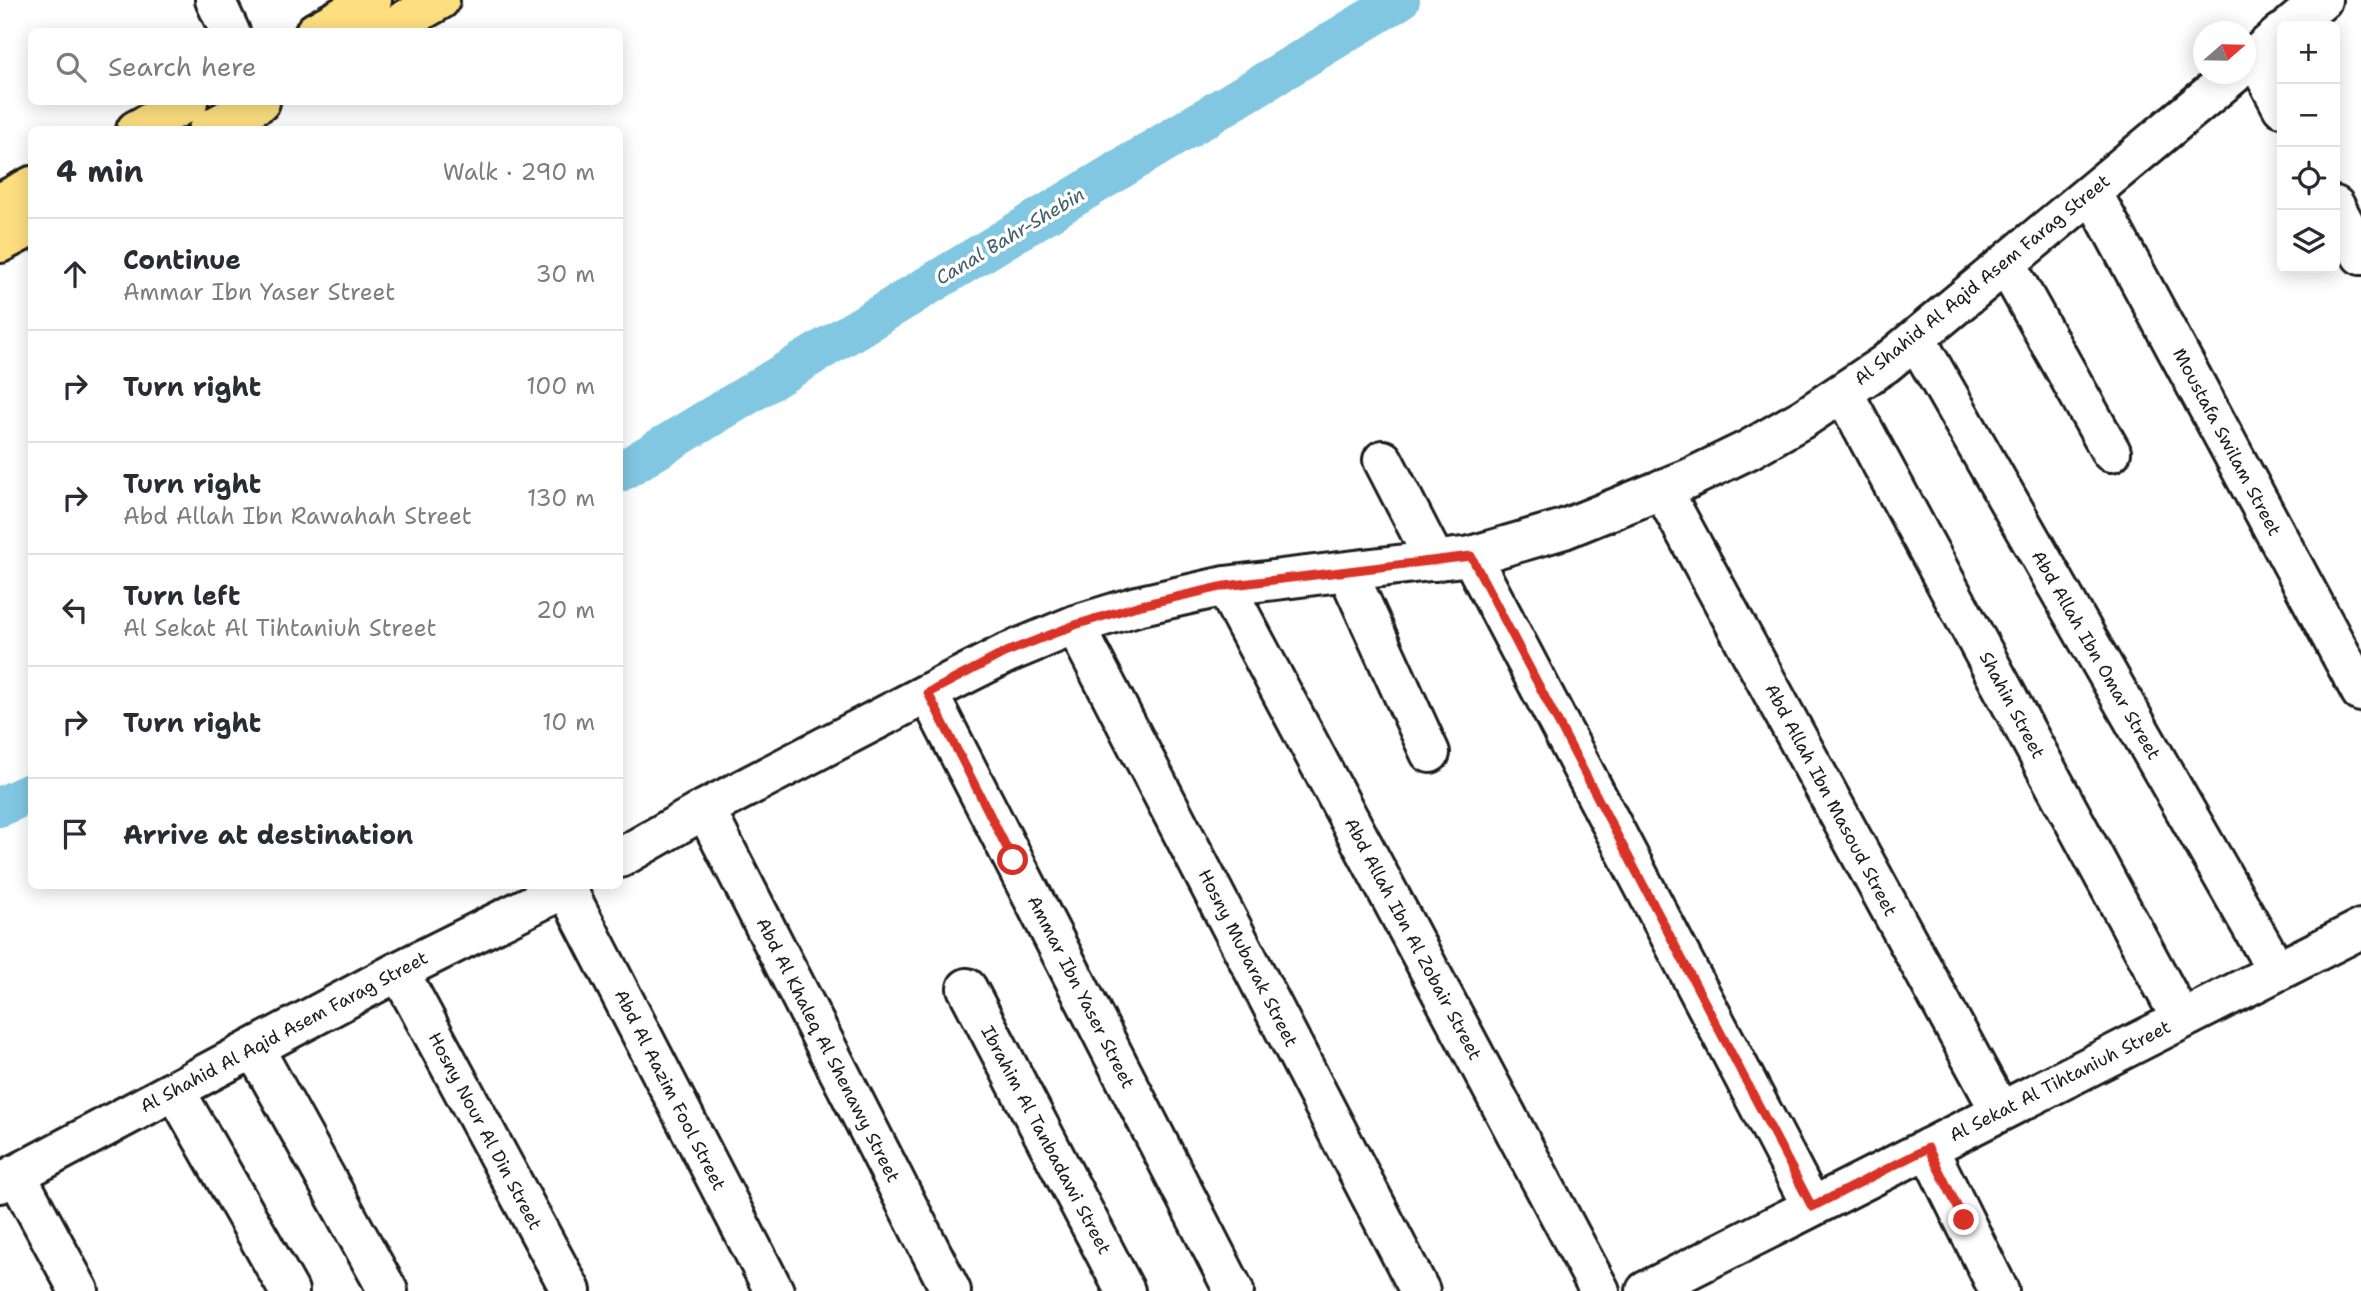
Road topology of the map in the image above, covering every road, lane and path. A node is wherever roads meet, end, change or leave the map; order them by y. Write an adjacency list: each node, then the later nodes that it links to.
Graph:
1 (215, 0): 6 (street)
2 (372, 0): 7 (main road)
3 (440, 0): 8 (main road)
4 (2322, 0): 5 (street)
5 (2297, 21)
6 (228, 28)
7 (322, 28)
8 (391, 28)
9 (2256, 61): 11 (street)
10 (2222, 84): 17 (street, Al Shahid Al Aqid Asem Farag Street)
11 (2277, 98)
12 (182, 105): 14 (main road)
13 (254, 105): 15 (main road)
14 (143, 126)
15 (215, 126)
16 (28, 188): 18 (main road)
17 (2092, 192): 23 (street, Al Shahid Al Aqid Asem Farag Street); 34 (street, Moustafa Swilam Street)
18 (0, 203)
19 (2337, 210): 22 (street)
20 (28, 228): 21 (main road)
21 (0, 243)
22 (2361, 256)
23 (2006, 264): 24 (street, Al Shahid Al Aqid Asem Farag Street); 26 (street)
24 (1916, 339): 25 (street, Al Shahid Al Aqid Asem Farag Street); 43 (street, Abd Allah Ibn Omar Street)
25 (1843, 392): 28 (street, Al Shahid Al Aqid Asem Farag Street); 45 (street, Shahin Street)
26 (2111, 452)
27 (1384, 460): 30 (street)
28 (1662, 489): 29 (street, Al Shahid Al Aqid Asem Farag Street); 48 (street, Abd Allah Ibn Masoud Street)
29 (1471, 556): 30 (street, Al Shahid Al Aqid Asem Farag Street); 51 (street)
30 (1434, 561): 31 (street, Al Shahid Al Aqid Asem Farag Street)
31 (1347, 571): 32 (street, Al Shahid Al Aqid Asem Farag Street); 36 (street)
32 (1225, 586): 33 (street, Al Shahid Al Aqid Asem Farag Street); 61 (street, Abd Allah Ibn Al Zobair Street)
33 (1075, 625): 35 (street, Al Shahid Al Aqid Asem Farag Street); 60 (street, Hosny Mubarak Street)
34 (2361, 692)
35 (928, 693): 37 (street, Al Shahid Al Aqid Asem Farag Street); 59 (street, Ammar Ibn Yaser Street)
36 (1430, 753)
37 (705, 809): 38 (street, Al Shahid Al Aqid Asem Farag Street); 57 (street, Abd Al Khaleq Al Shenawy Street)
38 (623, 856)
39 (564, 889): 42 (street, Al Shahid Al Aqid Asem Farag Street)
40 (569, 889): 56 (street, Abd Al Aazim Fool Street)
41 (2361, 929): 43 (street, Al Sekat Al Tihtaniuh Street)
42 (399, 971): 46 (street, Al Shahid Al Aqid Asem Farag Street); 55 (street, Hosny Nour Al Din Street)
43 (2277, 971): 45 (street, Al Sekat Al Tihtaniuh Street)
44 (967, 988): 58 (street, Ibrahim Al Tanbadawi Street)
45 (2181, 1019): 48 (street, Al Sekat Al Tihtaniuh Street)
46 (254, 1048): 47 (street, Al Shahid Al Aqid Asem Farag Street); 54 (street)
47 (175, 1090): 50 (street, Al Shahid Al Aqid Asem Farag Street); 53 (street)
48 (2000, 1111): 49 (street, Al Sekat Al Tihtaniuh Street)
49 (1928, 1148): 51 (street, Al Sekat Al Tihtaniuh Street); 63 (street)
50 (8, 1178): 52 (street)
51 (1812, 1207): 62 (street, Al Sekat Al Tihtaniuh Street)
52 (79, 1291)
53 (289, 1291)
54 (388, 1291)
55 (570, 1291)
56 (774, 1291)
57 (951, 1291)
58 (1125, 1291)
59 (1234, 1291)
60 (1420, 1291)
61 (1600, 1291)
62 (1646, 1291)
63 (1999, 1291)

